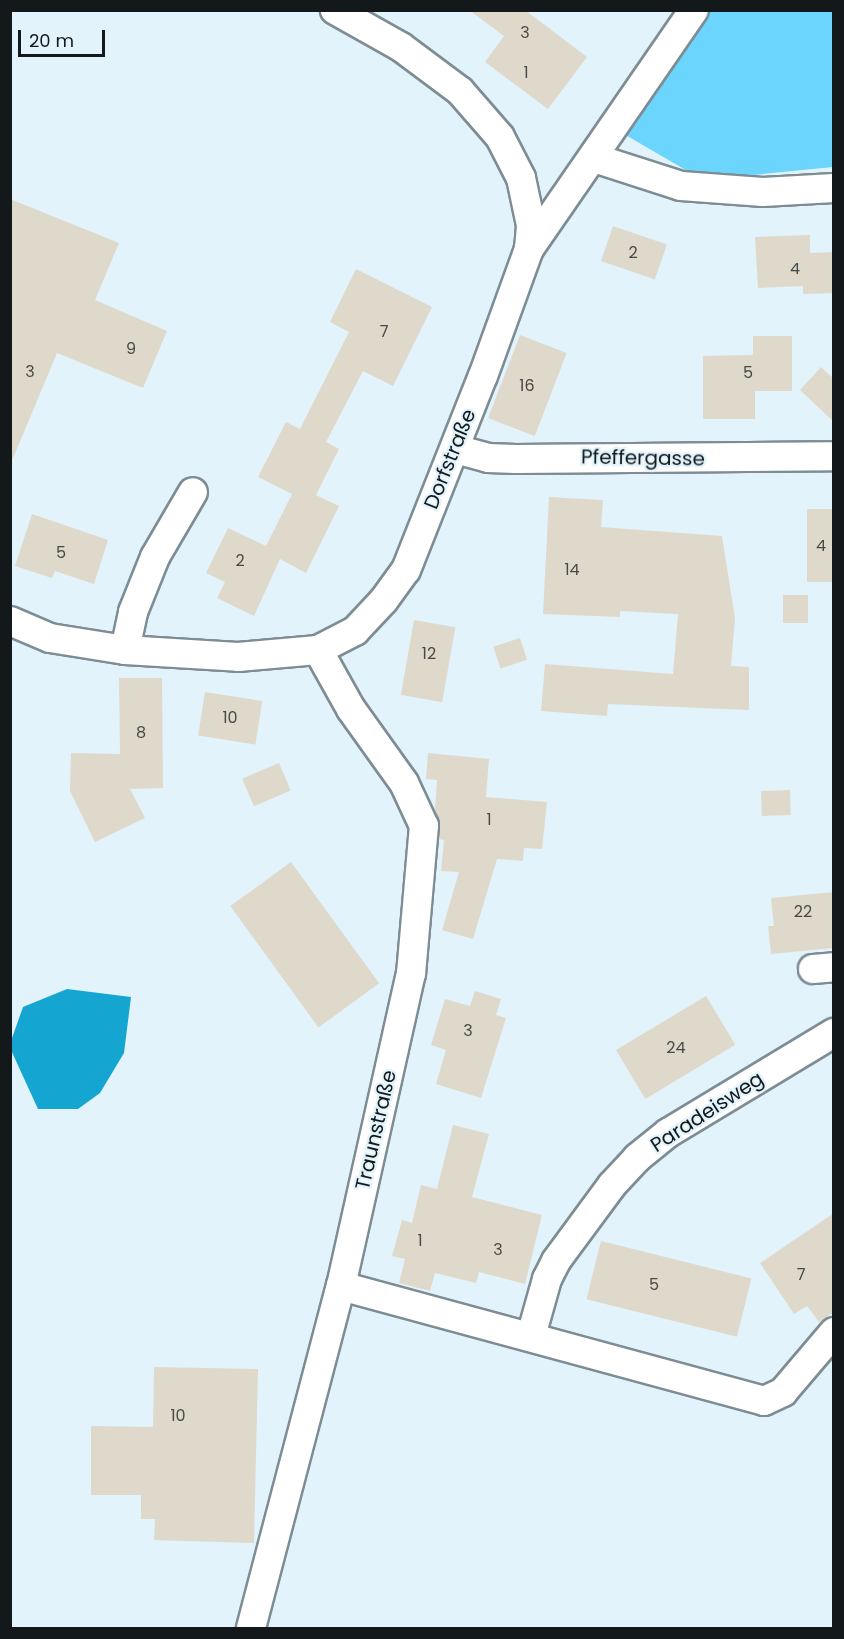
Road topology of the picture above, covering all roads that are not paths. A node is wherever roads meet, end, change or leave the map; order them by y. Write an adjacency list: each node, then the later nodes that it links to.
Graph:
1 (335, 10): 5 (street, Dorfstraße)
2 (694, 10): 3 (street)
3 (594, 158): 4 (street); 5 (street)
4 (834, 188)
5 (529, 249): 6 (street, Dorfstraße)
6 (454, 449): 7 (street, Pfeffergasse); 11 (street, Dorfstraße)
7 (834, 456)
8 (193, 492): 10 (street)
9 (10, 621): 10 (street, Dorfstraße)
10 (125, 650): 11 (street, Dorfstraße)
11 (318, 650): 13 (street, Traunstraße)
12 (834, 1033): 15 (street, Paradeisweg)
13 (341, 1286): 15 (street); 16 (street, Traunstraße)
14 (834, 1332): 15 (street)
15 (531, 1336)
16 (251, 1629)

